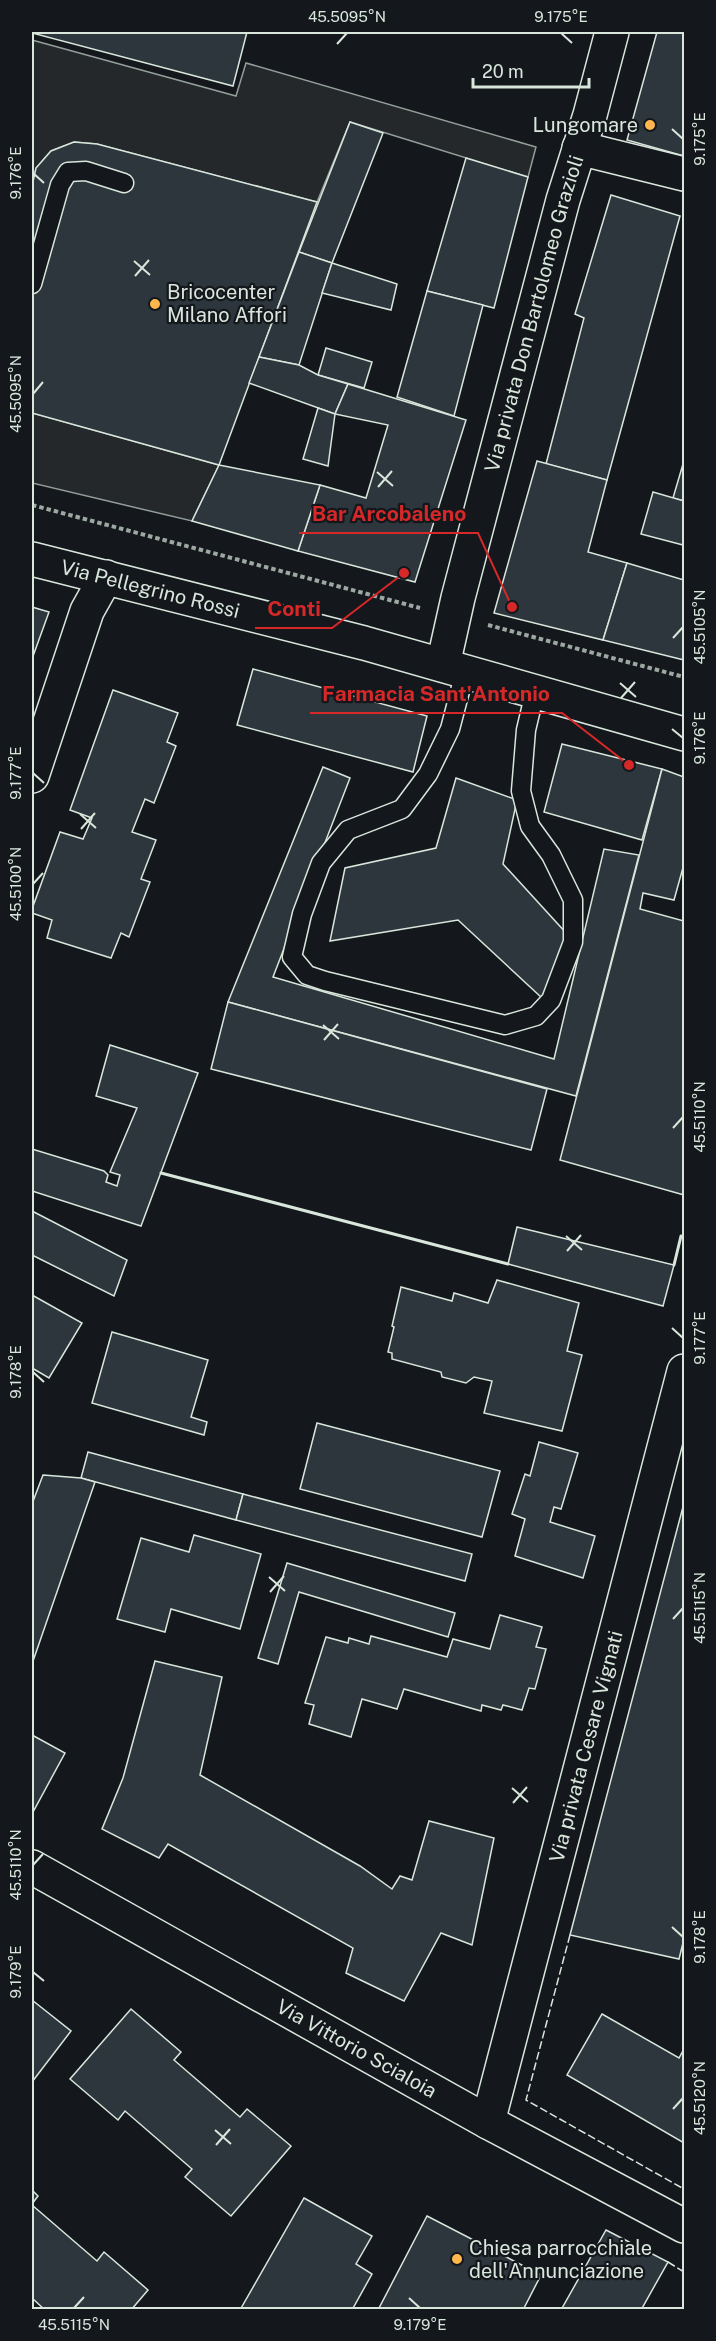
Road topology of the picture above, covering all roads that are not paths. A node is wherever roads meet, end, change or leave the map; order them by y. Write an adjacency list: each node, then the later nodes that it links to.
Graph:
1 (612, 32): 2 (street, Via privata Don Bartolomeo Grazioli)
2 (579, 148): 3 (street); 8 (street, Via privata Don Bartolomeo Grazioli)
3 (684, 174)
4 (124, 183): 5 (lane)
5 (32, 284)
6 (32, 559): 7 (street, Via Pellegrino Rossi)
7 (106, 577): 8 (street, Via Pellegrino Rossi); 11 (street)
8 (454, 669): 9 (street, Via Pellegrino Rossi); 9 (lane)
9 (535, 692): 10 (street, Via Pellegrino Rossi)
10 (684, 734)
11 (32, 776)
12 (684, 1371): 14 (street, Via privata Cesare Vignati)
13 (32, 1867): 14 (street, Via Vittorio Scialoia)
14 (488, 2122): 15 (street, Via Vittorio Scialoia)
15 (684, 2226)

